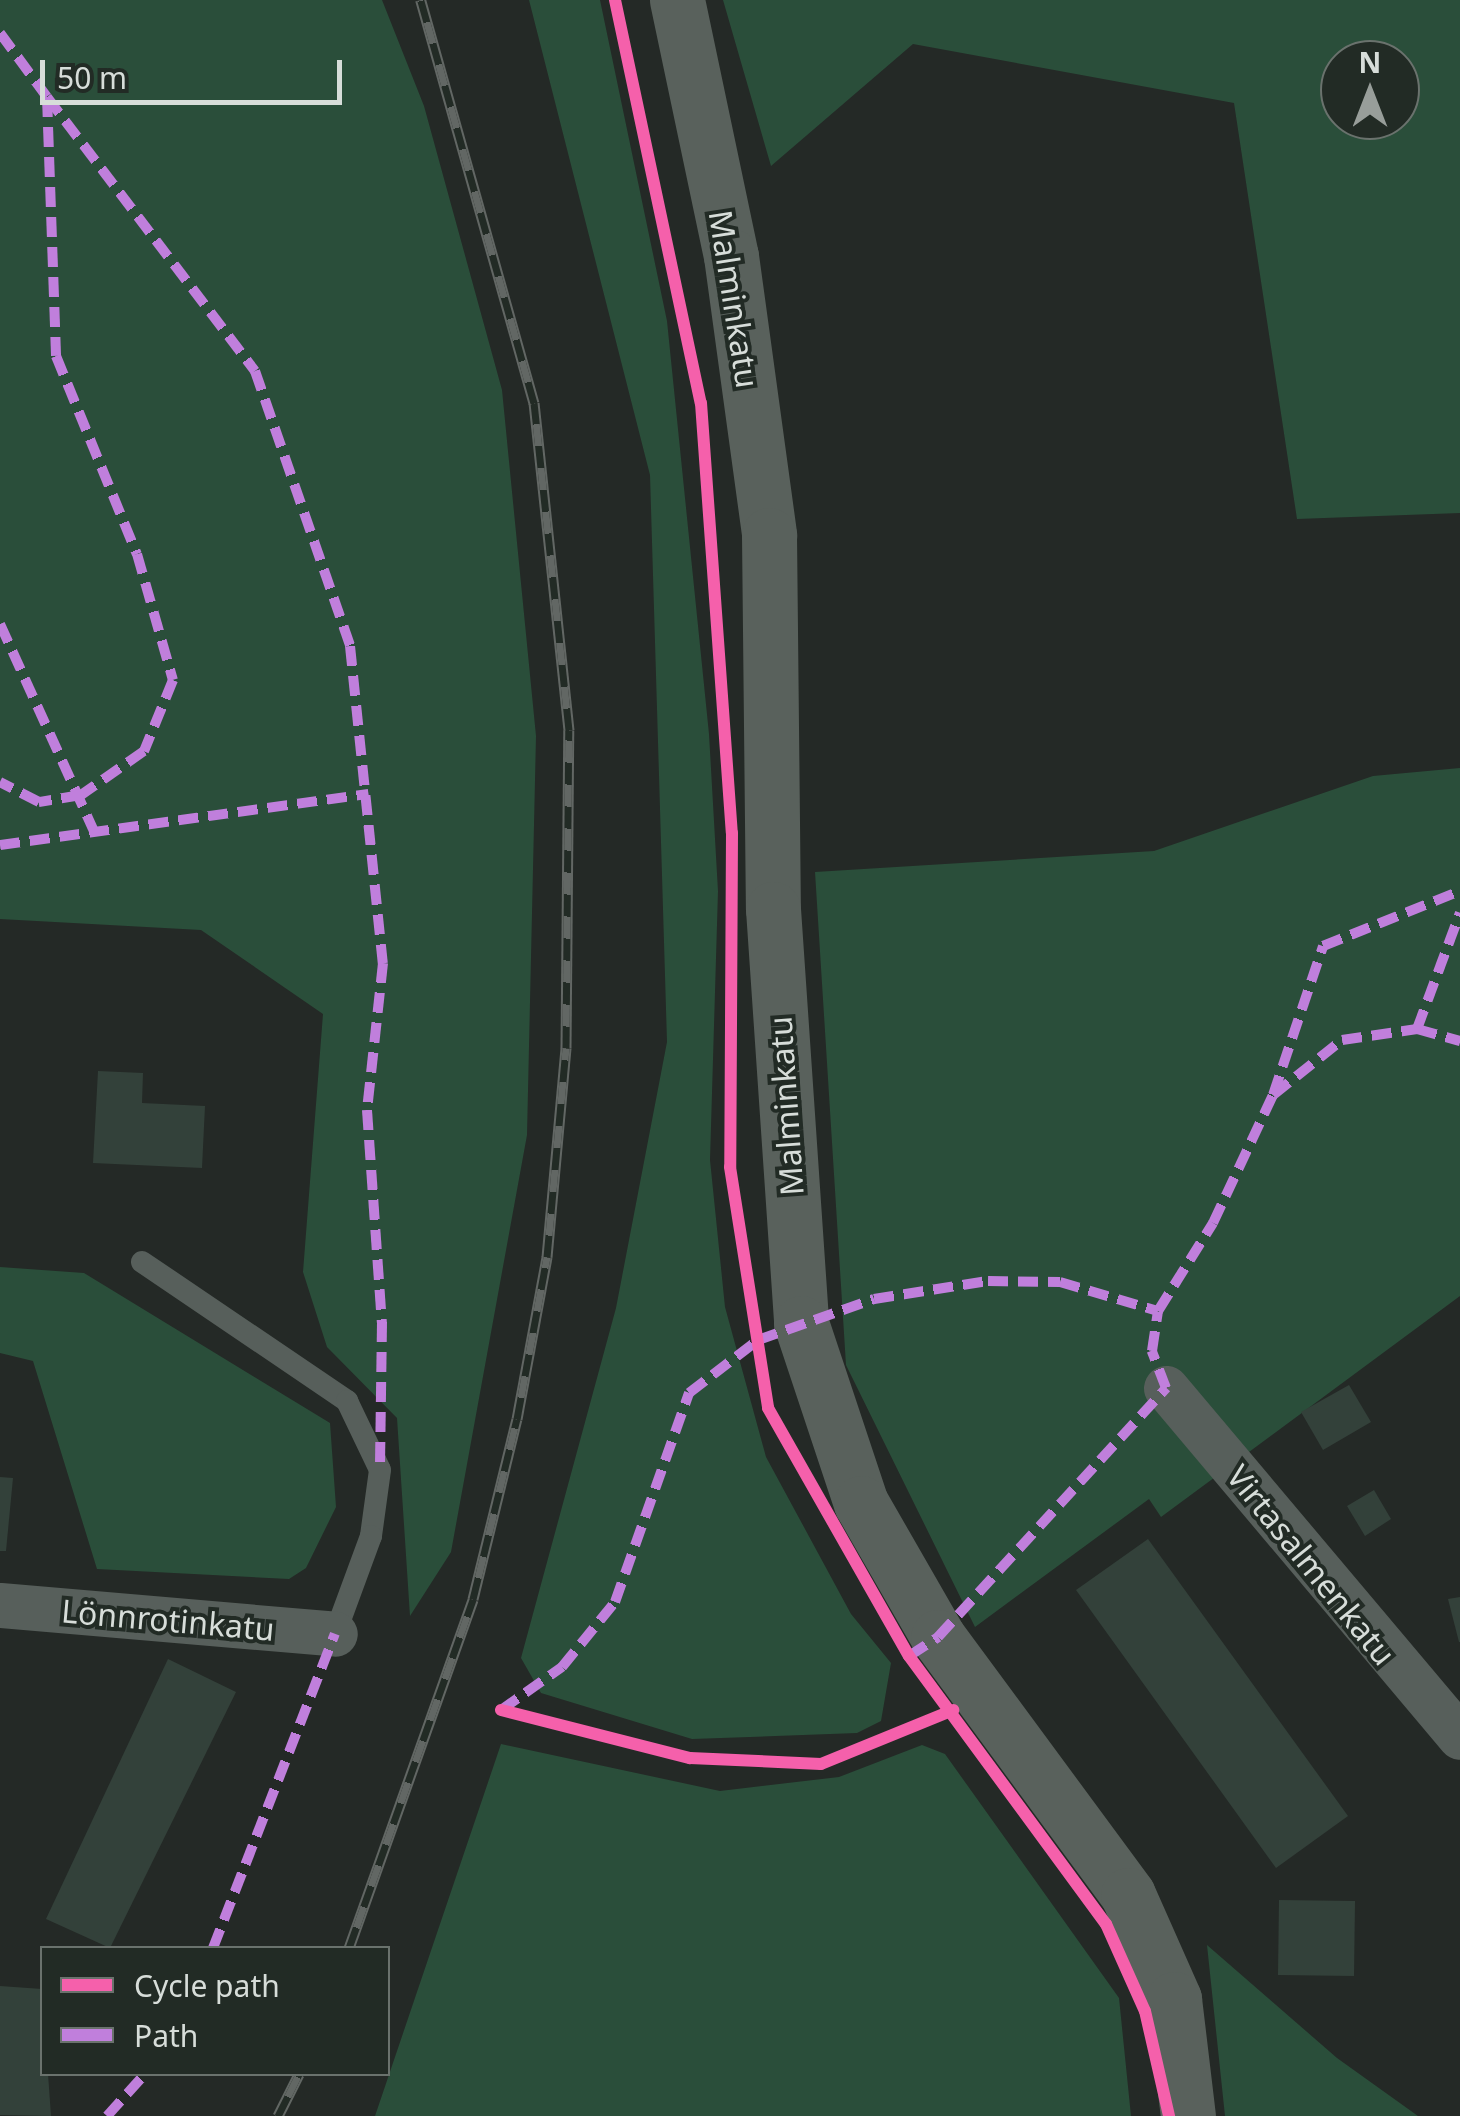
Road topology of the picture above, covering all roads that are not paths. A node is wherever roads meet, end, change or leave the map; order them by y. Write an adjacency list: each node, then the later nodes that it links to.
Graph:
1 (677, 0): 7 (street, Malminkatu)
2 (142, 1262): 5 (lane)
3 (1166, 1388): 6 (street, Virtasalmenkatu)
4 (0, 1606): 5 (street, Lönnrotinkatu)
5 (336, 1634)
6 (1460, 1737)
7 (1188, 2116)

